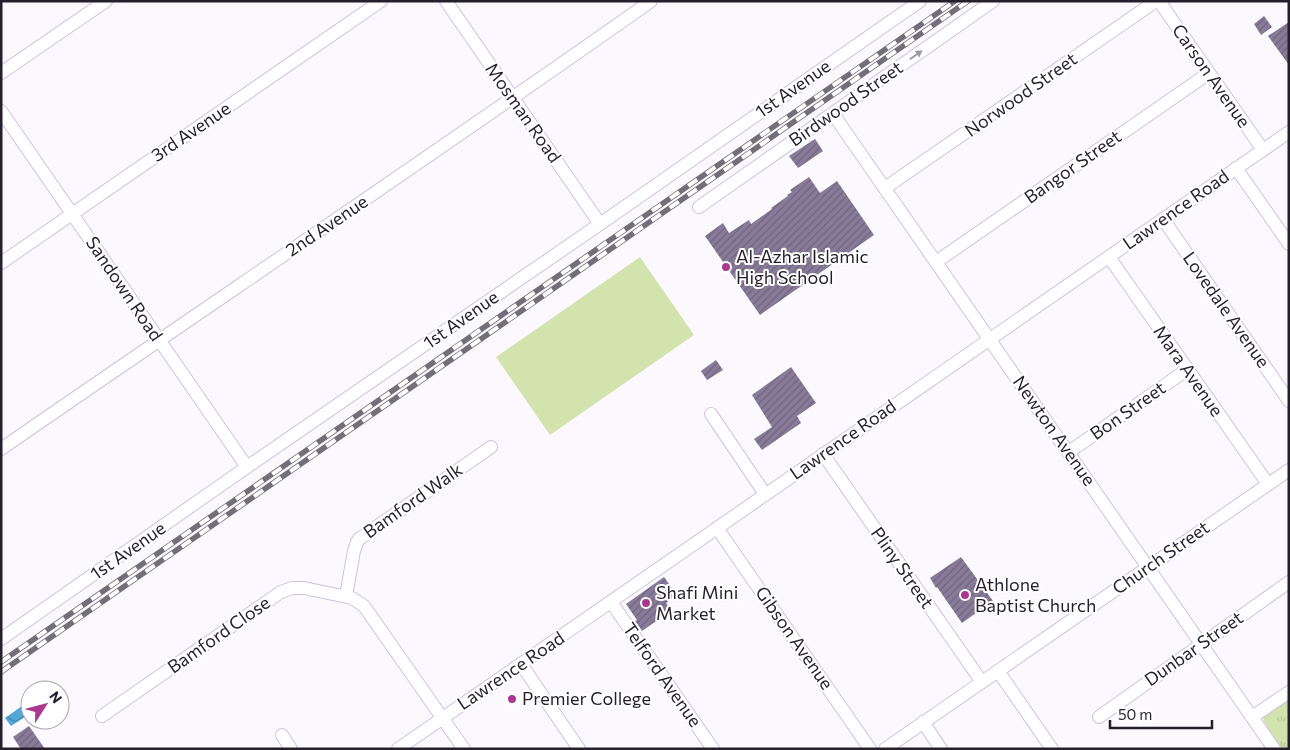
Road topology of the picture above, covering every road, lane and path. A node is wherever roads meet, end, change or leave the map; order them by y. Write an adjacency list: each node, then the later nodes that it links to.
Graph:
1 (106, 1): 8 (street)
2 (381, 1): 18 (street, 3rd Avenue)
3 (446, 1): 10 (street, Mosman Road)
4 (651, 1): 10 (street, 2nd Avenue)
5 (920, 1): 20 (street, 1st Avenue)
6 (993, 1): 12 (street, Birdwood Street, one-way to 6)
7 (1158, 1): 9 (street, Carson Avenue); 16 (street, Norwood Street)
8 (1, 73)
9 (1209, 73): 14 (street, Carson Avenue); 23 (street, Bangor Street)
10 (513, 99): 20 (street, Mosman Road); 26 (street, 2nd Avenue)
11 (1, 111): 18 (street, Sandown Road)
12 (833, 114): 16 (street, Newton Avenue); 17 (street, Birdwood Street)
13 (1289, 132): 14 (street, Lawrence Road)
14 (1263, 150): 15 (street, Lawrence Road)
15 (1236, 168): 19 (street, Lawrence Road); 21 (street)
16 (885, 188): 23 (street, Newton Avenue)
17 (699, 207)
18 (72, 213): 24 (street, 3rd Avenue); 26 (street, Sandown Road)
19 (1162, 219): 22 (street, Lawrence Road); 28 (street, Lovedale Avenue)
20 (600, 224): 34 (street, 1st Avenue)
21 (1289, 244)
22 (1109, 257): 25 (street, Lawrence Road); 27 (street, Mara Avenue)
23 (936, 262): 25 (street, Newton Avenue)
24 (1, 263)
25 (990, 339): 32 (street, Newton Avenue); 33 (street, Lawrence Road)
26 (159, 340): 31 (street, 2nd Avenue); 34 (street, Sandown Road)
27 (1188, 369): 32 (street, Bon Street); 36 (street, Mara Avenue)
28 (1289, 401)
29 (711, 414): 37 (street)
30 (491, 447): 41 (street, Bamford Walk)
31 (1, 449)
32 (1068, 452): 39 (street, Newton Avenue)
33 (823, 454): 37 (street, Lawrence Road); 47 (street, Pliny Street)
34 (247, 467): 43 (street, 1st Avenue)
35 (1289, 470): 36 (street, Church Street)
36 (1268, 484): 39 (street, Church Street)
37 (765, 494): 38 (street, Lawrence Road)
38 (718, 528): 42 (street, Lawrence Road); 60 (street, Gibson Avenue)
39 (1149, 567): 44 (street, Newton Avenue); 46 (street, Church Street)
40 (1289, 582): 44 (street, Dunbar Street)
41 (346, 596): 49 (street, Bamford Close); 52 (street)
42 (611, 602): 45 (street, Lawrence Road); 59 (street, Telford Avenue)
43 (1, 639)
44 (1202, 643): 50 (street, Dunbar Street); 51 (street, Newton Avenue)
45 (521, 664): 52 (street, Lawrence Road); 58 (street)
46 (998, 671): 47 (street, Church Street); 63 (street)
47 (982, 682): 53 (street, Church Street)
48 (1289, 692): 51 (street)
49 (102, 716)
50 (1099, 717)
51 (1252, 717): 64 (street, Newton Avenue)
52 (443, 718): 56 (street, Lawrence Road); 57 (street)
53 (923, 722): 61 (street, Church Street); 62 (street)
54 (282, 735): 55 (street)
55 (291, 749)
56 (398, 749)
57 (464, 749)
58 (579, 749)
59 (713, 749)
60 (870, 749)
61 (885, 749)
62 (941, 749)
63 (1052, 749)
64 (1274, 749)

